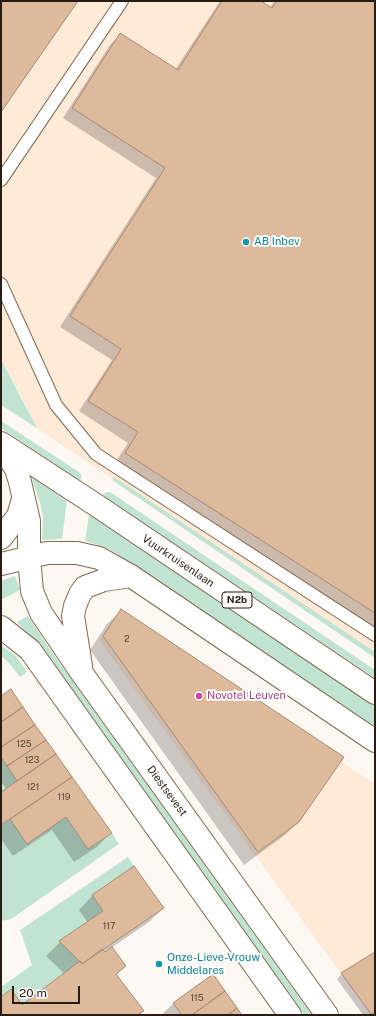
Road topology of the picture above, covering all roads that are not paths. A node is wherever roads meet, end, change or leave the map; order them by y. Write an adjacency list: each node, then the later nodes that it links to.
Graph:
1 (122, 1): 2 (lane)
2 (1, 180)
3 (1, 284): 11 (lane)
4 (1, 444): 5 (main road, Diestsevest); 13 (main road, Vuurkruisenlaan / N2b)
5 (23, 499): 6 (main road); 7 (main road, Diestsevest)
6 (1, 538)
7 (29, 557): 8 (main road); 9 (main road); 12 (main road, Diestsevest)
8 (1, 564)
9 (131, 576): 12 (main road); 14 (main road)
10 (1, 627): 15 (main road)
11 (375, 635)
12 (81, 672): 16 (main road, Diestsevest)
13 (375, 693)
14 (375, 741)
15 (290, 1015)
16 (327, 1015)

